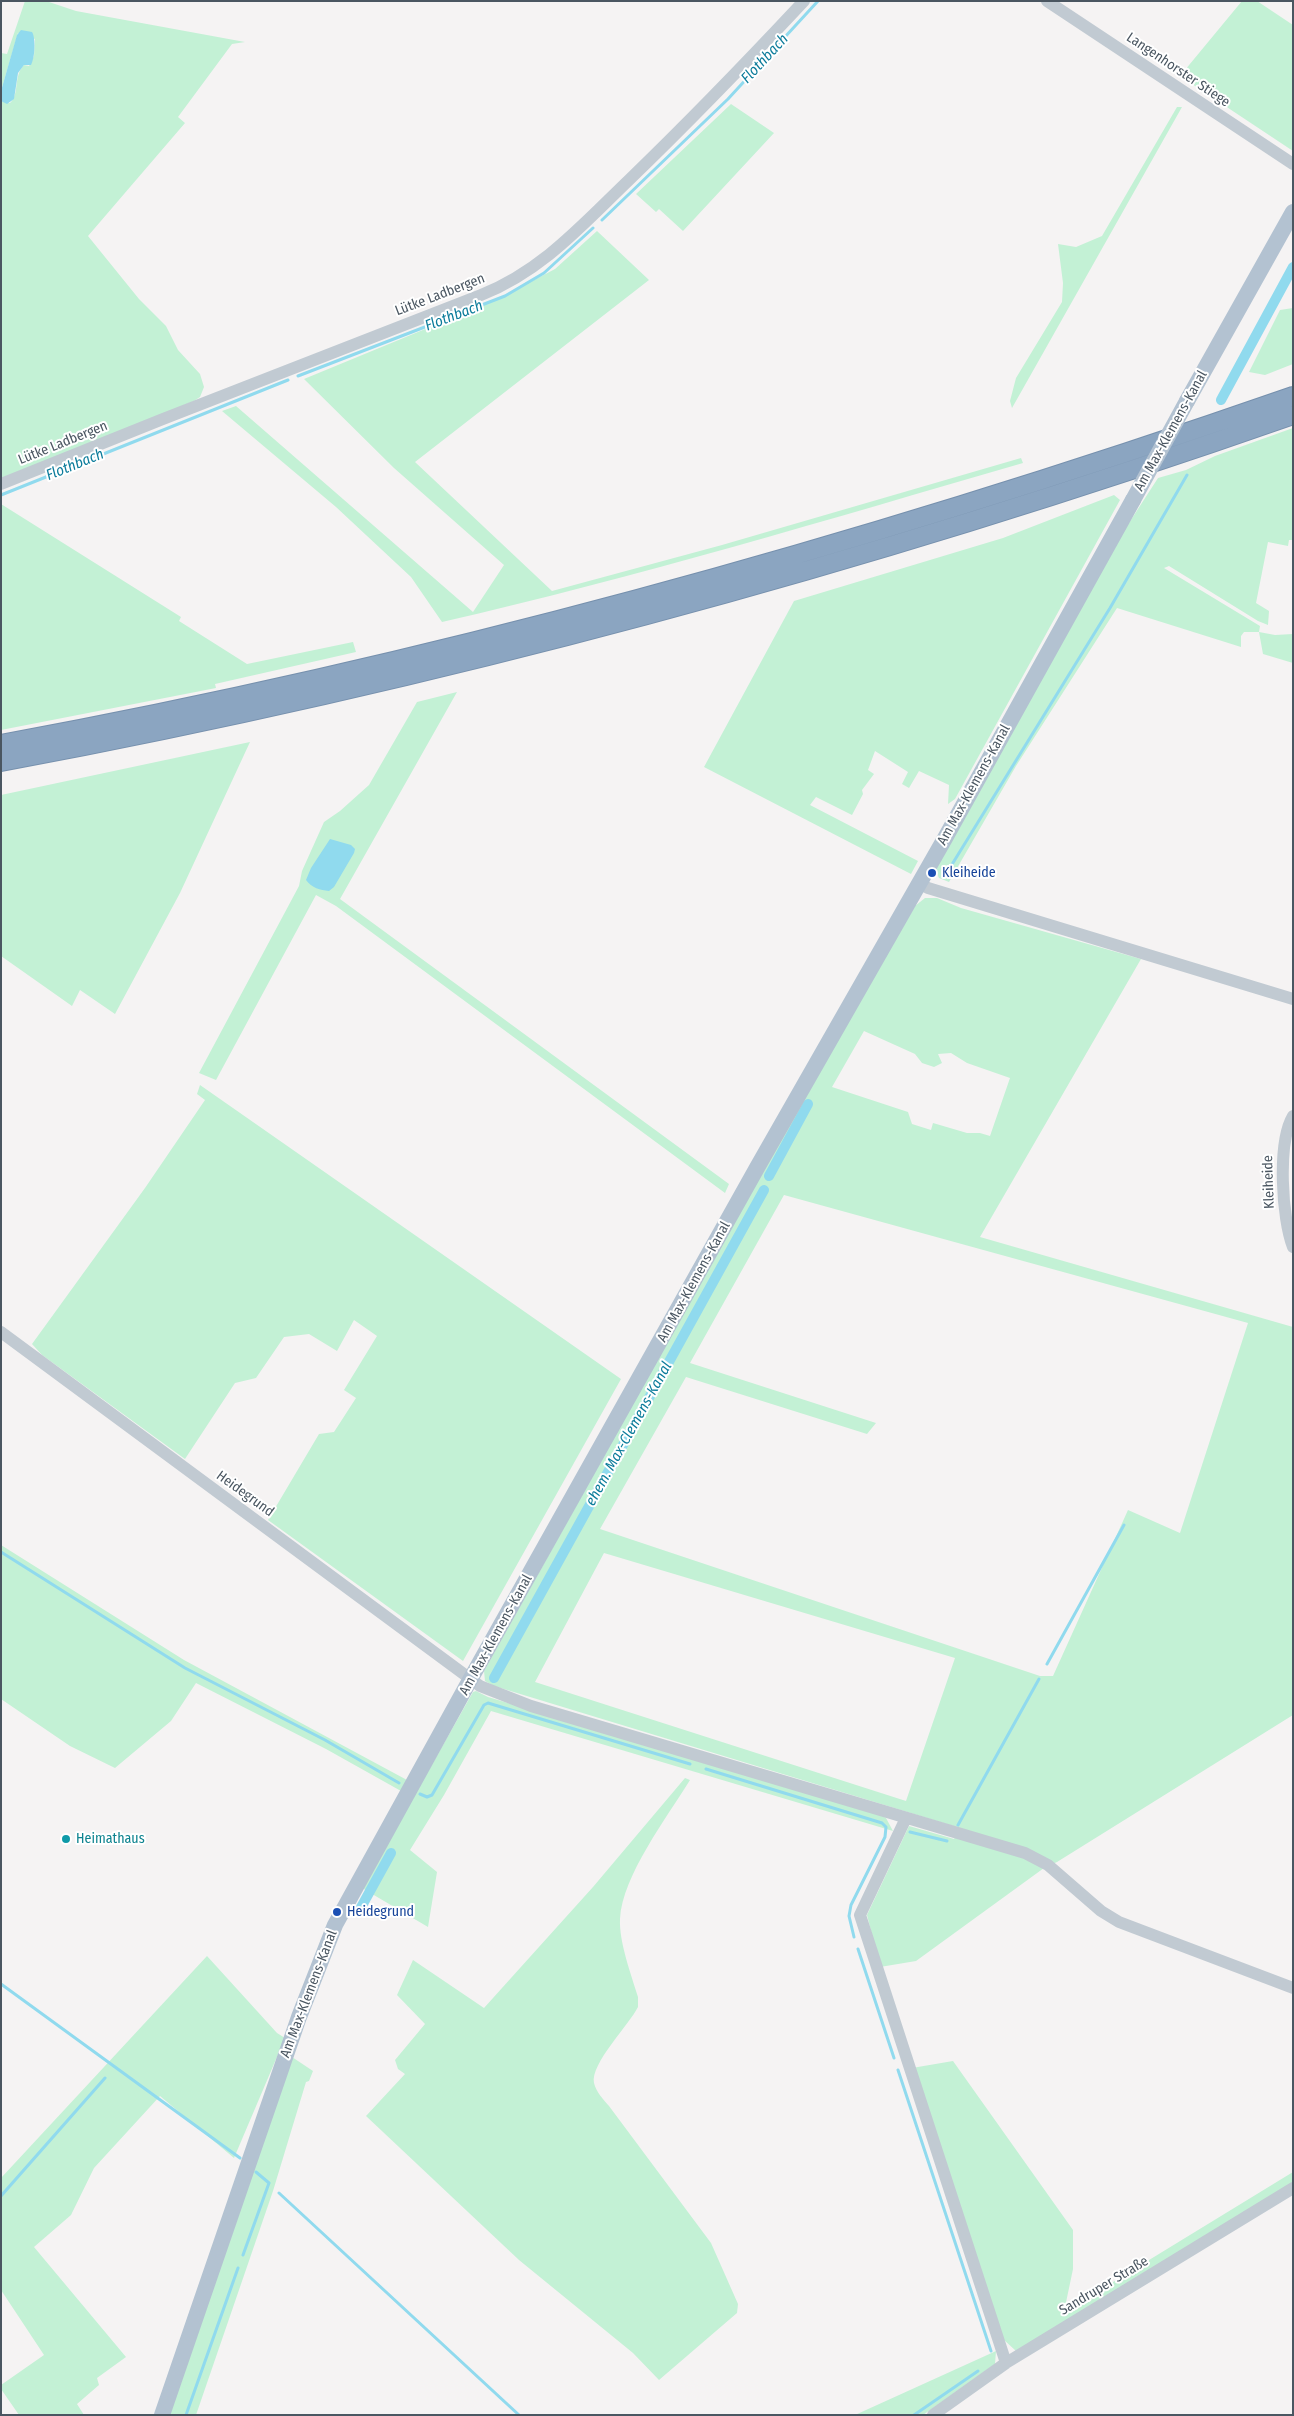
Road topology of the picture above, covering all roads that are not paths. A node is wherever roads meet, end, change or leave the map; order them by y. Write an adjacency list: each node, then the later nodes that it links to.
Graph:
1 (804, 1): 7 (street, Lütke Ladbergen)
2 (1047, 1): 3 (street, Langenhorster Stiege)
3 (1293, 164)
4 (1293, 212): 10 (main road, Am Max-Klemens-Kanal, bridge)
5 (1293, 396): 8 (highway)
6 (1293, 415): 9 (highway)
7 (1, 484)
8 (1, 744)
9 (1, 762)
10 (919, 883): 11 (street); 15 (main road, Am Max-Klemens-Kanal)
11 (1293, 999)
12 (1293, 1116): 13 (street, Kleiheide)
13 (1293, 1247)
14 (1, 1332): 15 (street, Heidegrund)
15 (470, 1680): 16 (street, Heidegrund); 20 (main road, Am Max-Klemens-Kanal)
16 (906, 1818): 17 (street, Heidegrund); 19 (street)
17 (1293, 1988)
18 (1293, 2188): 19 (street, Sandruper Straße)
19 (1006, 2363): 21 (street, Sandruper Straße)
20 (162, 2415)
21 (933, 2415)

